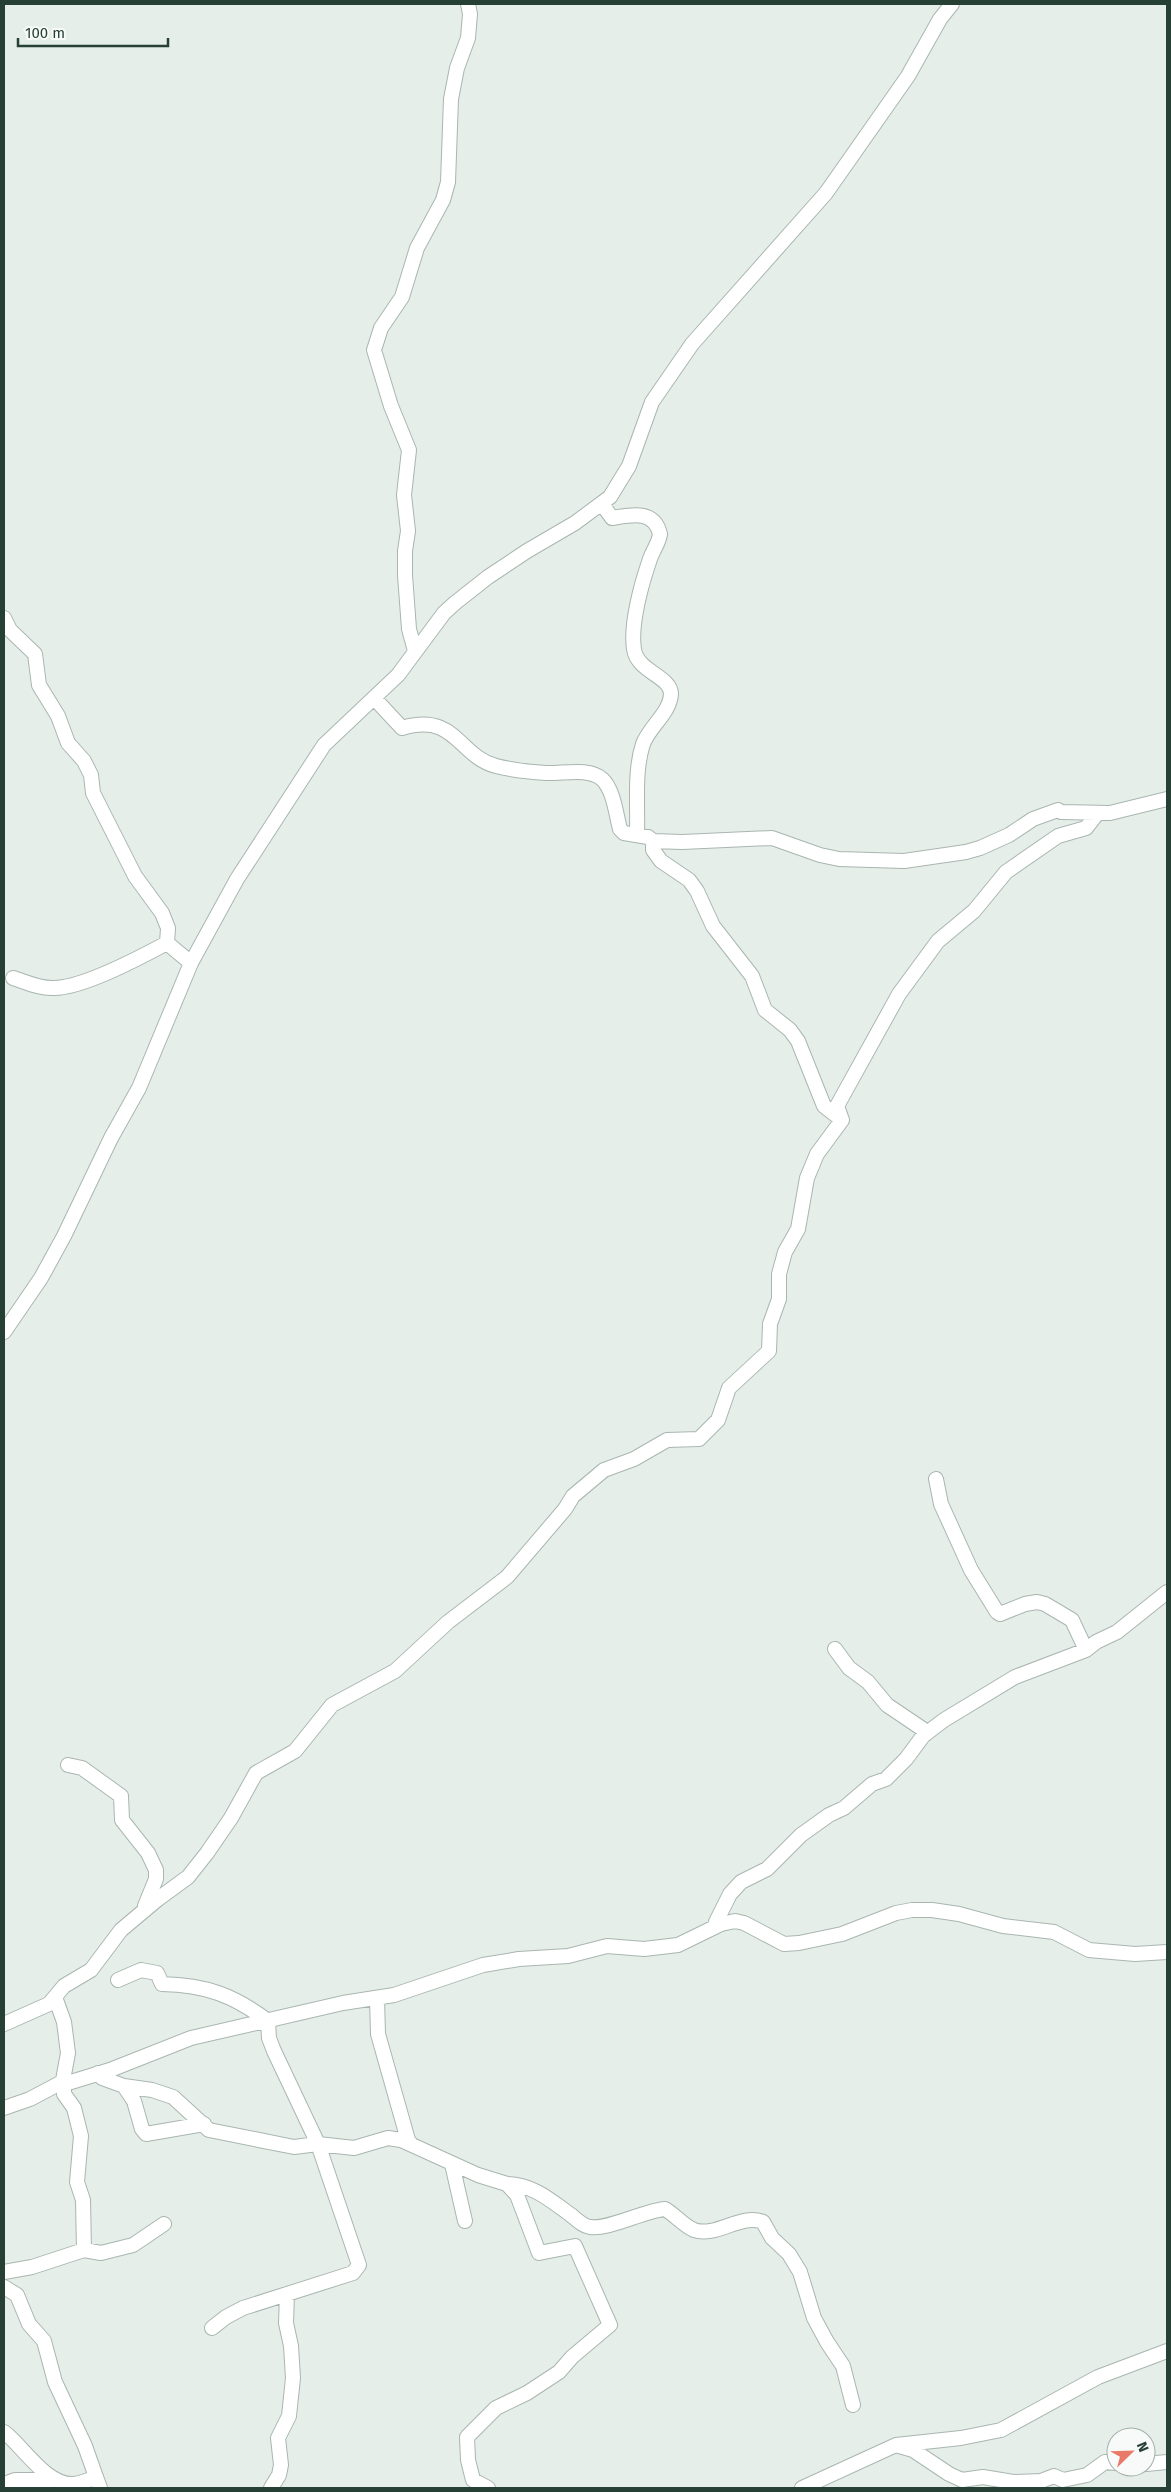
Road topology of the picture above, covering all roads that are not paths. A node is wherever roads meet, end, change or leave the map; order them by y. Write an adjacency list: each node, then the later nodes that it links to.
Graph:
1 (468, 4): 5 (street)
2 (952, 4): 3 (street)
3 (602, 504): 5 (street); 9 (street)
4 (4, 618): 11 (street)
5 (415, 651): 6 (street)
6 (374, 698): 9 (street); 12 (street)
7 (1167, 799): 8 (street)
8 (1097, 814): 10 (street); 14 (street)
9 (637, 835): 10 (street)
10 (653, 841): 14 (street)
11 (167, 943): 12 (street); 13 (street)
12 (191, 963): 15 (street)
13 (13, 978)
14 (842, 1120): 22 (street)
15 (4, 1332)
16 (936, 1478): 19 (street)
17 (1167, 1592): 19 (street)
18 (835, 1650): 20 (street)
19 (1086, 1650): 20 (street)
20 (928, 1732): 23 (street)
21 (68, 1765): 22 (street)
22 (141, 1914): 26 (street)
23 (720, 1924): 24 (street); 27 (street)
24 (1167, 1952)
25 (118, 1980): 28 (street)
26 (55, 1997): 29 (street); 31 (street)
27 (377, 1999): 28 (street); 36 (street)
28 (268, 2021): 30 (street); 35 (street)
29 (4, 2024)
30 (98, 2073): 31 (street); 32 (street)
31 (67, 2082): 33 (street); 41 (street)
32 (124, 2086): 34 (street); 34 (street)
33 (4, 2108)
34 (204, 2124): 35 (street)
35 (318, 2144): 36 (street); 44 (street)
36 (412, 2145): 37 (street)
37 (452, 2164): 38 (street); 39 (street)
38 (507, 2184): 47 (street); 55 (street)
39 (465, 2221)
40 (164, 2224): 41 (street)
41 (84, 2250): 42 (street)
42 (4, 2272)
43 (4, 2287): 52 (street)
44 (287, 2294): 45 (street); 54 (street)
45 (212, 2328)
46 (1167, 2351): 49 (street)
47 (853, 2405)
48 (4, 2432): 51 (street)
49 (896, 2445): 50 (street); 56 (street)
50 (1106, 2462)
51 (61, 2481): 52 (street); 53 (street)
52 (98, 2483)
53 (4, 2484)
54 (271, 2488)
55 (488, 2488)
56 (802, 2488)

